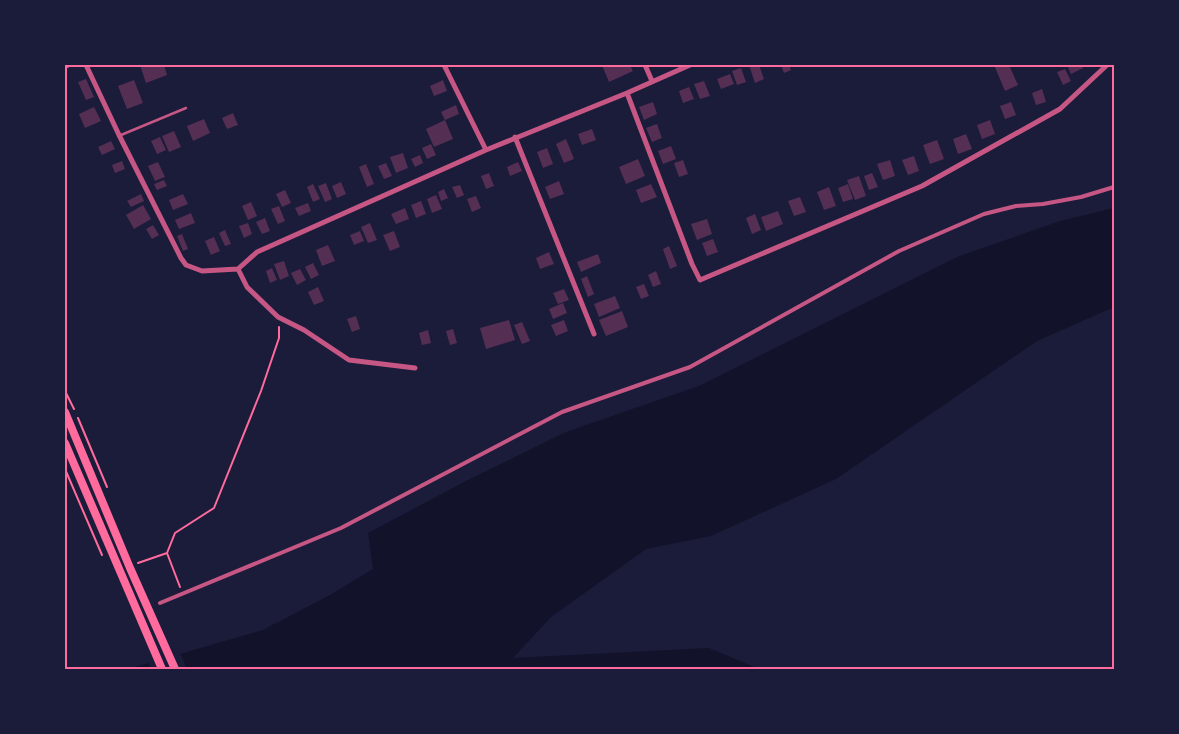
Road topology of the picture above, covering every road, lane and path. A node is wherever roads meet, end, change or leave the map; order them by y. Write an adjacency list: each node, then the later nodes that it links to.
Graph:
1 (86, 65): 9 (street)
2 (444, 65): 11 (street)
3 (645, 65): 6 (street)
4 (690, 65): 6 (street)
5 (1107, 65): 7 (street)
6 (652, 81): 7 (street)
7 (627, 93): 10 (street)
8 (186, 108): 9 (lane)
9 (119, 135): 13 (street)
10 (515, 137): 11 (street); 15 (street)
11 (486, 150): 13 (street)
12 (1114, 187): 23 (street)
13 (238, 269): 14 (street)
14 (278, 317): 16 (street); 20 (path)
15 (594, 334)
16 (416, 368)
17 (65, 412): 26 (main road)
18 (65, 443): 25 (main road)
19 (65, 469): 21 (path)
20 (166, 553): 22 (path); 23 (path)
21 (105, 561)
22 (138, 563)
23 (182, 594): 24 (street)
24 (160, 603)
25 (162, 669)
26 (175, 669)

